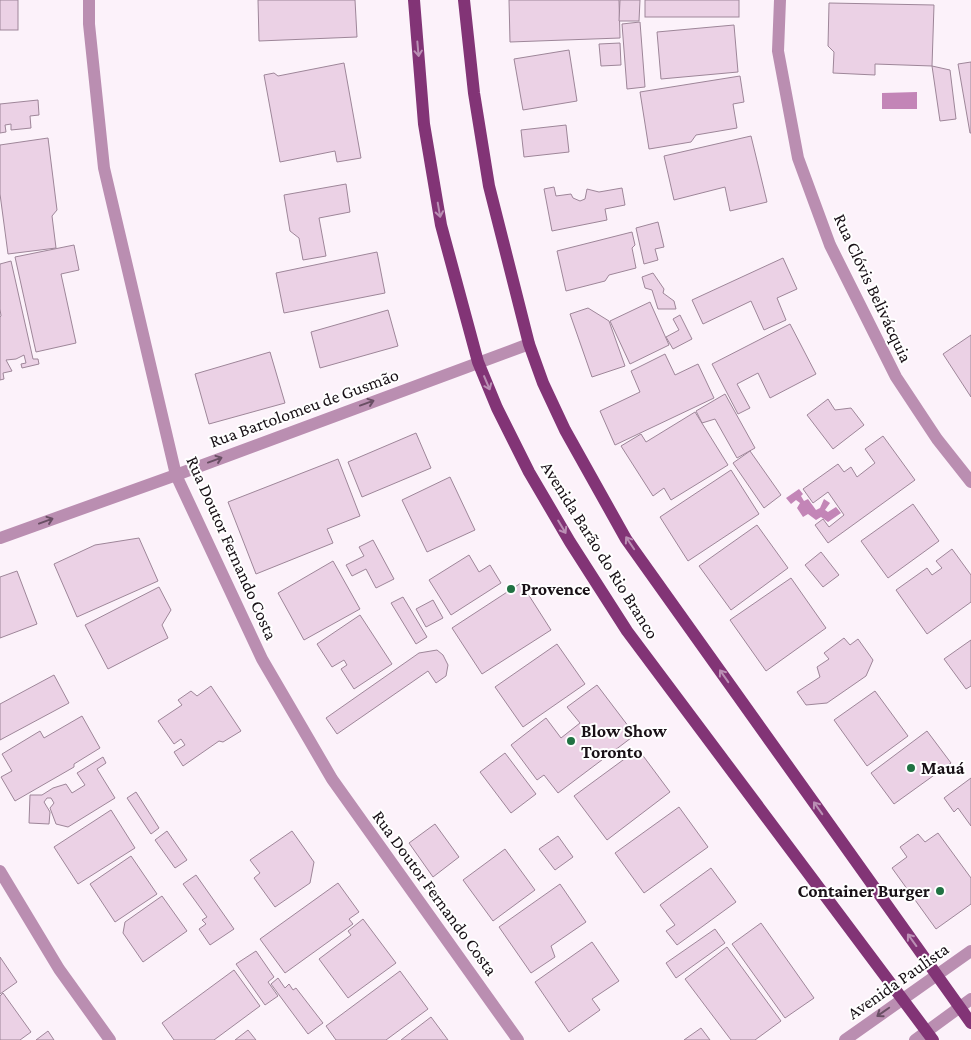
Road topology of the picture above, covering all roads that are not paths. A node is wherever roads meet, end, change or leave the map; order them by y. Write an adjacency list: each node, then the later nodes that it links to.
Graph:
1 (89, 0): 7 (street, Rua Doutor Fernando Costa)
2 (414, 0): 6 (main road, Avenida Barão do Rio Branco, one-way to 6)
3 (464, 0): 5 (main road, Avenida Barão do Rio Branco)
4 (780, 0): 8 (street, Rua Clóvis Belivácquia)
5 (529, 344): 6 (street, Rua Bartolomeu de Gusmão); 12 (main road, Avenida Barão do Rio Branco, one-way to 5)
6 (478, 362): 7 (street, Rua Bartolomeu de Gusmão, one-way to 6); 13 (main road, Avenida Barão do Rio Branco, one-way to 13)
7 (176, 475): 9 (street, Rua Bartolomeu de Gusmão, one-way to 7); 19 (street, Rua Doutor Fernando Costa)
8 (971, 482)
9 (0, 538)
10 (0, 871): 18 (street)
11 (971, 952): 12 (street, Avenida Paulista)
12 (938, 974): 13 (street, Avenida Paulista); 15 (main road, Avenida Barão do Rio Branco)
13 (903, 998): 17 (main road, Avenida Barão do Rio Branco); 20 (street, Avenida Paulista, one-way to 20)
14 (971, 999): 15 (street)
15 (960, 1007): 16 (main road, Avenida Barão do Rio Branco); 17 (street)
16 (971, 1023)
17 (930, 1036): 21 (street)
18 (110, 1040)
19 (518, 1040)
20 (845, 1040)
21 (915, 1040)

